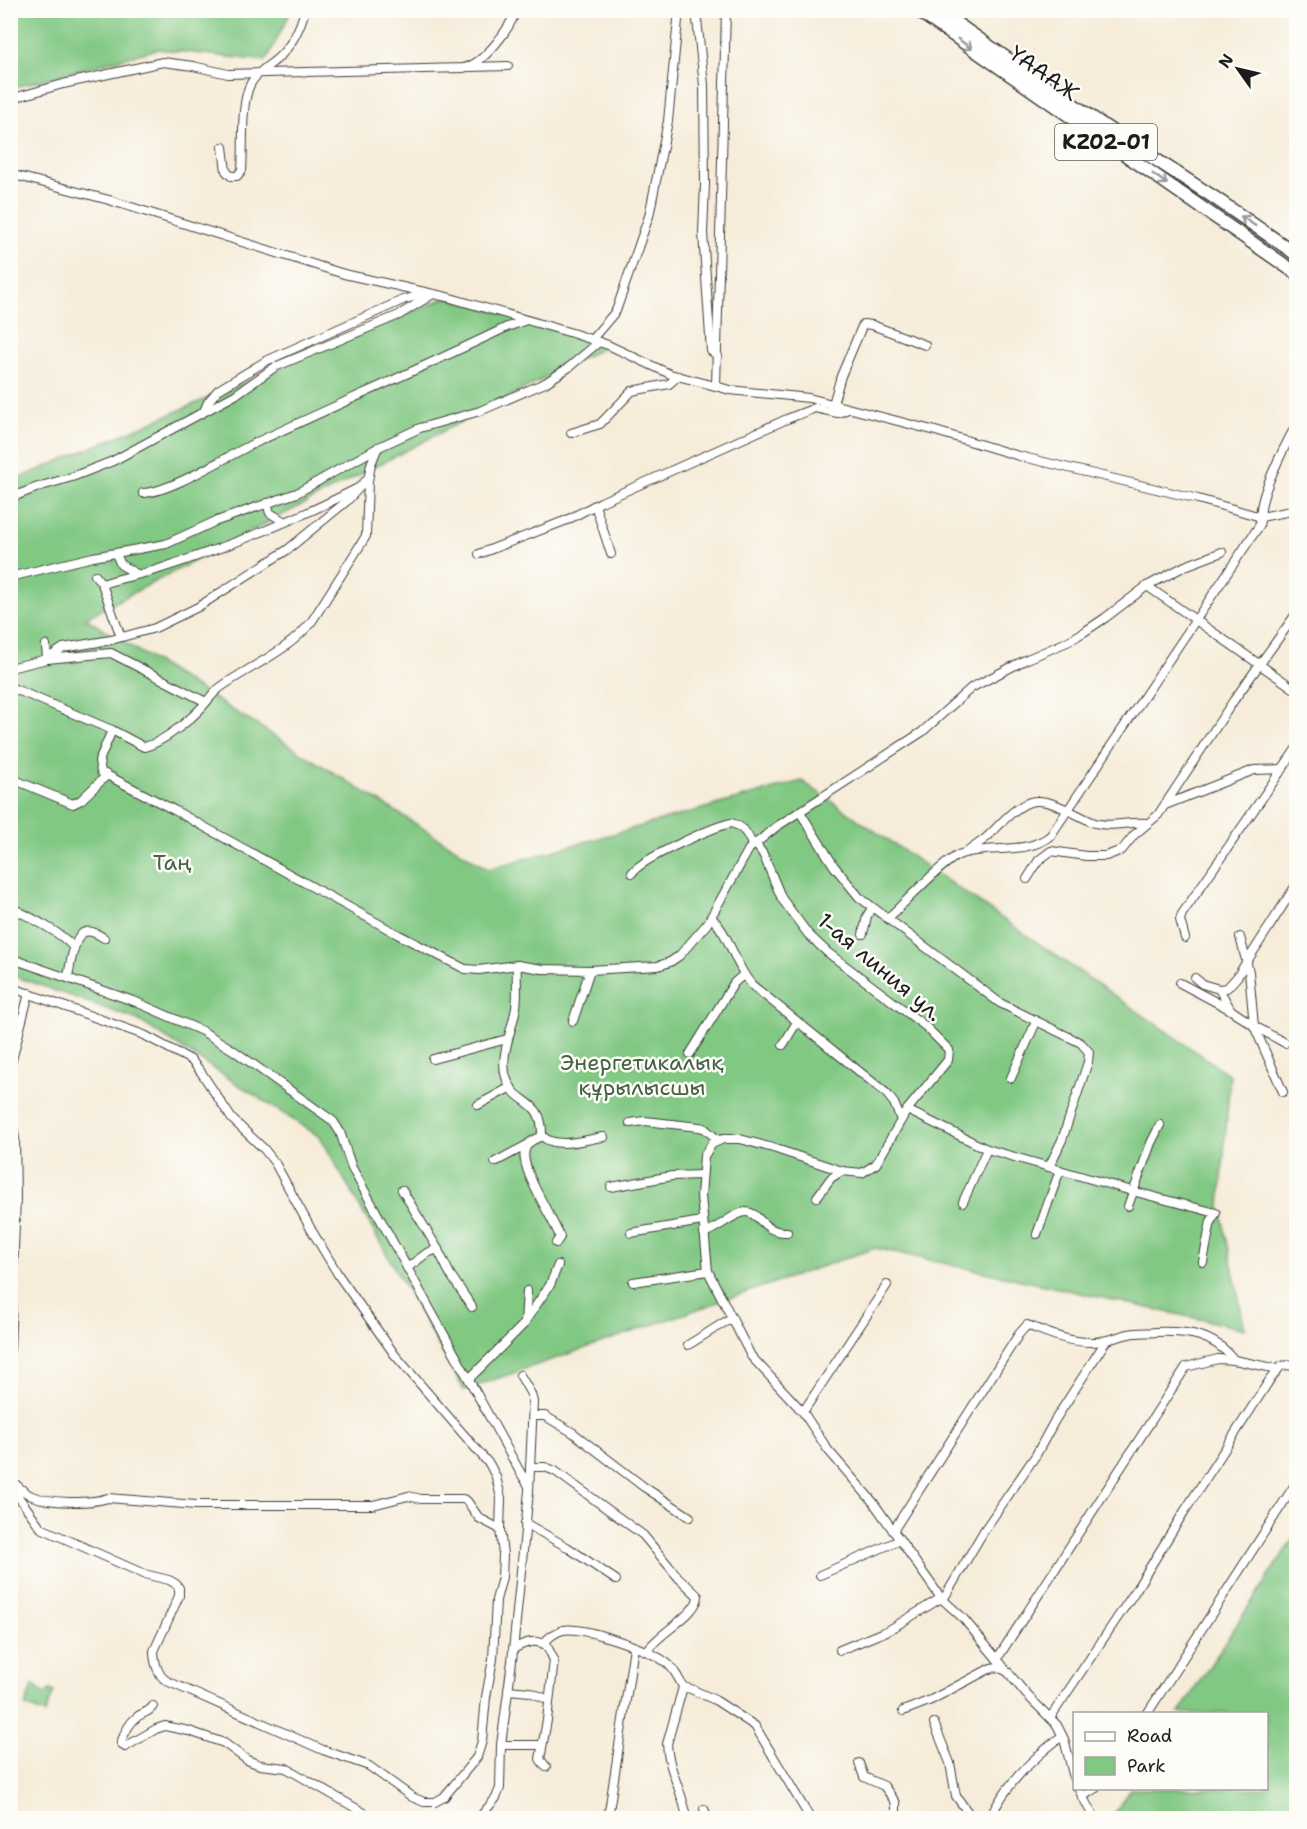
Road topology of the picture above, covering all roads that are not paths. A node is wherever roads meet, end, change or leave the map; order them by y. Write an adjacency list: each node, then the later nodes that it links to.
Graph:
1 (305, 10): 10 (street)
2 (516, 10): 9 (street)
3 (679, 10): 18 (street)
4 (696, 10): 20 (street)
5 (726, 10): 20 (street)
6 (917, 10): 15 (highway, ҮАААЖ / KZ02-01, one-way to 15)
7 (937, 10): 14 (highway, ҮАААЖ / KZ02-01, one-way to 7)
8 (508, 66): 9 (street)
9 (469, 67): 10 (street)
10 (258, 74): 11 (street); 12 (street)
11 (10, 99)
12 (223, 147)
13 (10, 174): 16 (street)
14 (1296, 254)
15 (1296, 273)
16 (431, 293): 17 (street); 21 (street); 22 (street)
17 (525, 320): 18 (street); 33 (street)
18 (596, 341): 23 (street); 30 (street)
19 (925, 345): 25 (street)
20 (718, 357): 24 (street)
21 (272, 358): 22 (street); 27 (street)
22 (286, 362): 27 (street)
23 (678, 376): 24 (street); 29 (street)
24 (716, 386): 25 (street)
25 (833, 404): 26 (street)
26 (848, 409): 36 (street); 38 (street)
27 (204, 411): 34 (street)
28 (1296, 425): 38 (street)
29 (571, 433)
30 (379, 447): 31 (street); 35 (street)
31 (368, 476): 32 (street); 58 (street)
32 (363, 485): 39 (street); 51 (street)
33 (143, 493)
34 (10, 498)
35 (267, 503): 39 (street); 41 (street)
36 (595, 506): 42 (street); 43 (street)
37 (1296, 510): 38 (street)
38 (1262, 517): 50 (street)
39 (285, 522): 44 (street)
40 (1222, 552): 48 (street)
41 (116, 554): 44 (street); 46 (street)
42 (479, 554)
43 (611, 554)
44 (137, 574): 47 (street)
45 (95, 575): 47 (street)
46 (10, 577)
47 (102, 584): 51 (street)
48 (1147, 586): 50 (street); 66 (street)
49 (1296, 614): 54 (street)
50 (1195, 619): 54 (street); 65 (street)
51 (121, 637): 53 (street)
52 (46, 645): 53 (street)
53 (47, 659): 55 (street); 58 (street)
54 (1260, 665): 57 (street); 64 (street)
55 (10, 668)
56 (10, 687): 59 (street)
57 (1296, 690)
58 (206, 702): 59 (street)
59 (112, 730): 62 (street)
60 (1296, 749): 61 (street)
61 (1283, 769): 64 (street); 79 (street)
62 (107, 775): 63 (street); 84 (street)
63 (10, 778)
64 (1165, 805): 67 (street)
65 (1067, 810): 67 (street); 69 (street); 69 (street)
66 (800, 812): 68 (street); 74 (street)
67 (1146, 823): 71 (street)
68 (753, 845): 70 (street, 1-ая линия ул.); 75 (street); 108 (street, 1-ая линия ул.)
69 (966, 853): 76 (street)
70 (632, 873)
71 (1027, 879)
72 (1296, 885): 83 (street)
73 (10, 907): 81 (street)
74 (872, 908): 76 (street); 77 (street)
75 (712, 918): 85 (street); 86 (street)
76 (888, 918): 96 (street)
77 (863, 934)
78 (104, 938): 81 (street)
79 (1185, 938)
80 (1240, 938): 83 (street)
81 (74, 949): 87 (street)
82 (10, 958): 87 (street)
83 (1247, 963): 91 (street); 97 (street)
84 (517, 965): 85 (street); 98 (street)
85 (590, 970): 94 (street)
86 (743, 975): 95 (street); 101 (street)
87 (68, 977): 138 (street)
88 (1194, 978): 91 (street)
89 (1180, 983): 93 (street)
90 (10, 987): 92 (street)
91 (1219, 989): 93 (street)
92 (29, 993): 103 (street); 163 (street)
93 (1231, 1010): 97 (street)
94 (573, 1021)
95 (797, 1022): 100 (street); 110 (street)
96 (1036, 1022): 104 (street); 119 (street)
97 (1254, 1026): 99 (street); 106 (street)
98 (507, 1038): 102 (street); 105 (street)
99 (1286, 1043)
100 (783, 1045)
101 (690, 1054)
102 (433, 1059)
103 (10, 1068)
104 (1011, 1078)
105 (511, 1088): 107 (street); 113 (street)
106 (1283, 1092)
107 (478, 1105)
108 (907, 1110): 110 (street); 117 (street)
109 (10, 1111): 148 (street)
110 (901, 1120): 121 (street)
111 (630, 1123): 115 (street)
112 (1160, 1125): 125 (street)
113 (542, 1136): 114 (street); 116 (street)
114 (604, 1137)
115 (718, 1140): 121 (street); 122 (street)
116 (527, 1145): 118 (street); 134 (street)
117 (987, 1149): 119 (street); 127 (street)
118 (495, 1162)
119 (1048, 1167): 120 (street)
120 (1060, 1170): 125 (street); 133 (street)
121 (842, 1171): 126 (street)
122 (702, 1175): 123 (street); 129 (street)
123 (611, 1187)
124 (402, 1190): 135 (street)
125 (1132, 1191): 128 (street); 136 (street)
126 (817, 1197)
127 (963, 1202)
128 (1128, 1206)
129 (702, 1221): 131 (street); 132 (street)
130 (787, 1232): 132 (street)
131 (631, 1233)
132 (704, 1233): 139 (street)
133 (1037, 1234)
134 (556, 1243)
135 (438, 1249): 138 (street); 143 (street)
136 (1203, 1262)
137 (558, 1265): 145 (street)
138 (407, 1268): 153 (street)
139 (708, 1271): 140 (street); 144 (street)
140 (633, 1282)
141 (887, 1285): 154 (street)
142 (527, 1291): 145 (street)
143 (472, 1307)
144 (733, 1319): 147 (street); 154 (street)
145 (526, 1320): 153 (street)
146 (1106, 1341): 149 (street); 164 (street); 168 (street)
147 (688, 1346)
148 (10, 1350)
149 (1234, 1360): 151 (street); 174 (street)
150 (1296, 1368): 151 (street)
151 (1278, 1369): 182 (street)
152 (520, 1375): 155 (street)
153 (469, 1379): 160 (street)
154 (802, 1412): 164 (street)
155 (533, 1416): 157 (street); 161 (street)
156 (10, 1467): 158 (street)
157 (530, 1467): 160 (street); 173 (street)
158 (12, 1482): 163 (street); 163 (street)
159 (1296, 1483): 181 (street)
160 (529, 1486): 162 (street)
161 (690, 1517)
162 (525, 1523): 167 (street); 171 (street)
163 (500, 1529)
164 (893, 1531): 165 (street)
165 (900, 1540): 166 (street); 168 (street)
166 (820, 1575)
167 (616, 1580)
168 (942, 1599): 172 (street); 174 (street)
169 (544, 1643): 170 (street); 171 (street); 178 (street)
170 (634, 1647): 173 (street); 196 (street)
171 (513, 1648): 177 (street)
172 (840, 1650)
173 (647, 1651): 176 (street)
174 (997, 1659): 175 (street)
175 (1007, 1672): 180 (street); 182 (street)
176 (683, 1687): 197 (street); 199 (street)
177 (508, 1690): 178 (street); 185 (street)
178 (549, 1700): 186 (street)
179 (153, 1706): 194 (street)
180 (903, 1711)
181 (1148, 1712)
182 (1050, 1718): 184 (street)
183 (934, 1723): 201 (street)
184 (1062, 1736): 189 (street); 202 (street)
185 (501, 1744): 186 (street); 195 (street)
186 (542, 1745): 188 (street)
187 (859, 1763): 200 (street)
188 (546, 1767)
189 (1073, 1774)
190 (1079, 1790): 192 (street)
191 (1093, 1790): 192 (street)
192 (1082, 1797): 203 (street)
193 (704, 1809): 198 (street)
194 (373, 1818)
195 (479, 1818)
196 (609, 1818)
197 (687, 1818)
198 (708, 1818)
199 (810, 1818)
200 (896, 1818)
201 (972, 1818)
202 (990, 1818)
203 (1094, 1818)

